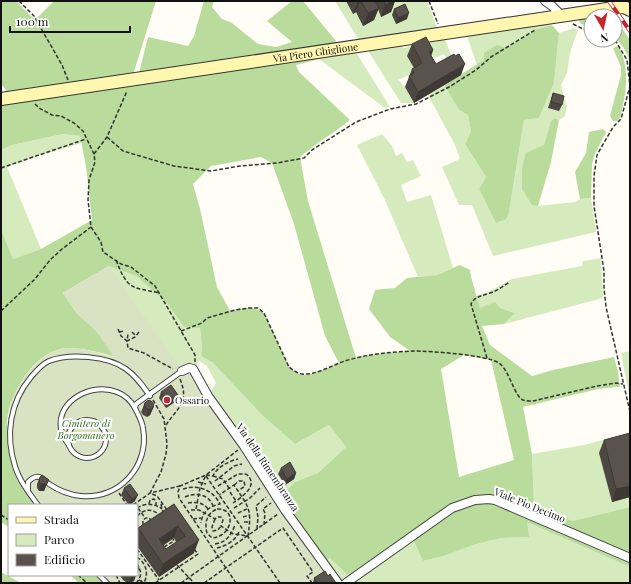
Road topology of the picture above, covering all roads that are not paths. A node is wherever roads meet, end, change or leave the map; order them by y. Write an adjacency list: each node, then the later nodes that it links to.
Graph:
1 (545, 1): 3 (street)
2 (630, 10): 3 (street, Via Piero Ghiglione)
3 (561, 15): 4 (street, Via Piero Ghiglione)
4 (1, 99)
5 (180, 373): 6 (lane); 12 (street, Via della Rimembranza)
6 (150, 395): 7 (lane); 9 (lane)
7 (135, 408): 8 (lane); 9 (lane)
8 (68, 446): 8 (lane)
9 (28, 491): 10 (lane)
10 (37, 504)
11 (630, 558): 13 (street, Viale Pio Decimo)
12 (338, 583)
13 (346, 583)

